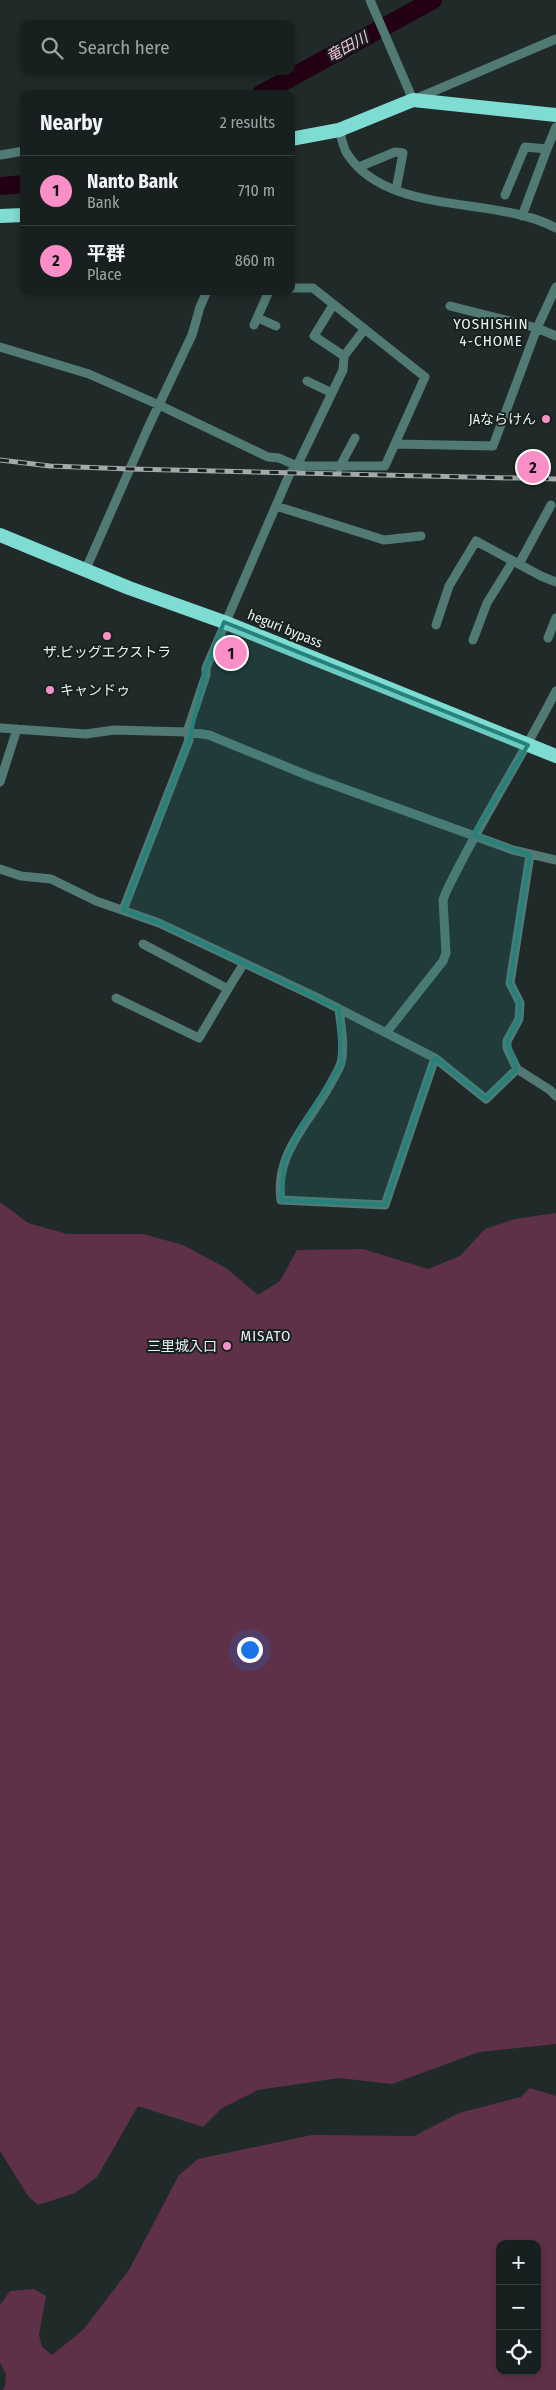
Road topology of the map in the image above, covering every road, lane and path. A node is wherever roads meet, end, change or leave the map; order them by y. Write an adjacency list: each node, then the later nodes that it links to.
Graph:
1 (370, 2): 3 (street)
2 (556, 39): 3 (street)
3 (413, 100): 4 (highway); 6 (highway)
4 (556, 115)
5 (556, 127): 8 (street)
6 (339, 130): 7 (highway); 11 (street)
7 (295, 138)
8 (547, 149): 13 (street); 16 (street)
9 (20, 152): 10 (street)
10 (0, 155)
11 (359, 167): 12 (street); 12 (street)
12 (396, 190): 16 (street)
13 (505, 195)
14 (20, 215): 15 (highway)
15 (0, 216)
16 (522, 216): 17 (street)
17 (556, 228)
18 (295, 288): 22 (street)
19 (556, 288): 25 (street)
20 (205, 295): 32 (street)
21 (267, 295): 24 (street)
22 (333, 305): 26 (street); 29 (street)
23 (450, 306): 25 (street)
24 (276, 326)
25 (538, 328): 27 (street); 34 (street)
26 (364, 330): 29 (street); 34 (street)
27 (556, 336)
28 (0, 348): 32 (street)
29 (344, 356): 31 (street)
30 (306, 381): 31 (street)
31 (332, 393): 35 (street)
32 (159, 404): 35 (street); 42 (street)
33 (355, 438): 36 (street)
34 (396, 444): 36 (street)
35 (297, 466): 36 (street); 38 (street)
36 (339, 468)
37 (552, 505): 41 (street)
38 (276, 506): 40 (street); 45 (street)
39 (0, 535): 42 (highway, heguri bypass)
40 (421, 536)
41 (516, 563): 43 (street); 46 (street); 48 (street)
42 (85, 571): 45 (highway, heguri bypass)
43 (556, 582)
44 (556, 618): 47 (street)
45 (224, 622): 52 (street); 53 (highway, heguri bypass)
46 (436, 625)
47 (548, 638)
48 (473, 640)
49 (556, 691): 53 (street)
50 (0, 728): 51 (street)
51 (17, 729): 52 (street); 55 (street)
52 (188, 732): 56 (street); 60 (street)
53 (528, 745): 54 (highway, heguri bypass); 56 (street)
54 (556, 756)
55 (0, 782)
56 (474, 835): 57 (street); 66 (street)
57 (530, 855): 58 (street); 68 (street)
58 (556, 860)
59 (0, 869): 60 (street)
60 (123, 910): 62 (street)
61 (143, 944): 63 (street)
62 (244, 963): 63 (street); 65 (street)
63 (228, 989): 64 (street)
64 (116, 998)
65 (339, 1009): 66 (street); 67 (street)
66 (386, 1033): 67 (street)
67 (435, 1058): 68 (street)
68 (517, 1069): 69 (street)
69 (556, 1096)

